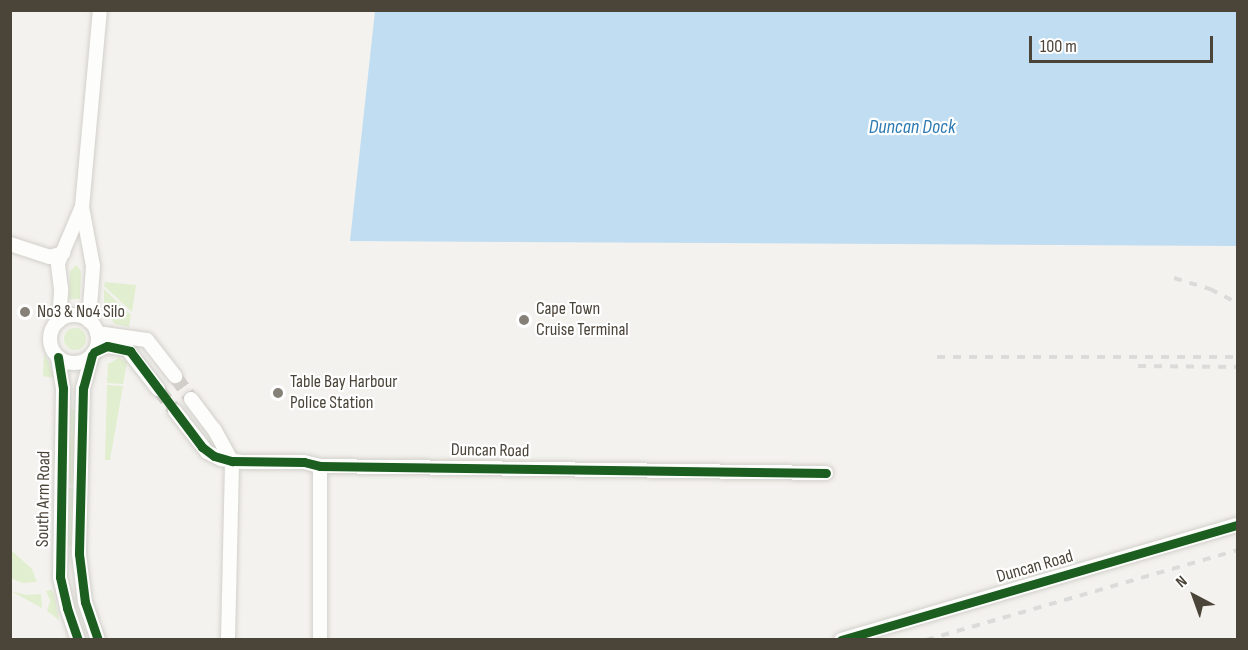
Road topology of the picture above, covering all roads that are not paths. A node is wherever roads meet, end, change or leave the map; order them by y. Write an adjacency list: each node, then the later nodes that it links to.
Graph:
1 (100, 10): 2 (street)
2 (82, 207): 4 (street); 5 (street)
3 (10, 244): 4 (street)
4 (64, 252): 5 (street); 6 (street)
5 (88, 253): 7 (street)
6 (59, 321): 7 (street); 9 (street)
7 (93, 327): 8 (street); 10 (street)
8 (93, 353): 9 (street); 11 (street); 19 (street, South Arm Road)
9 (58, 357): 18 (street, South Arm Road)
10 (175, 376)
11 (158, 389)
12 (191, 399): 14 (street)
13 (175, 411): 14 (street, Duncan Road)
14 (232, 461): 15 (street, Duncan Road); 20 (street)
15 (320, 466): 16 (street, Duncan Road); 21 (street)
16 (826, 473)
17 (1238, 525): 22 (street, Duncan Road)
18 (78, 639)
19 (98, 639)
20 (228, 639)
21 (320, 639)
22 (841, 639)

